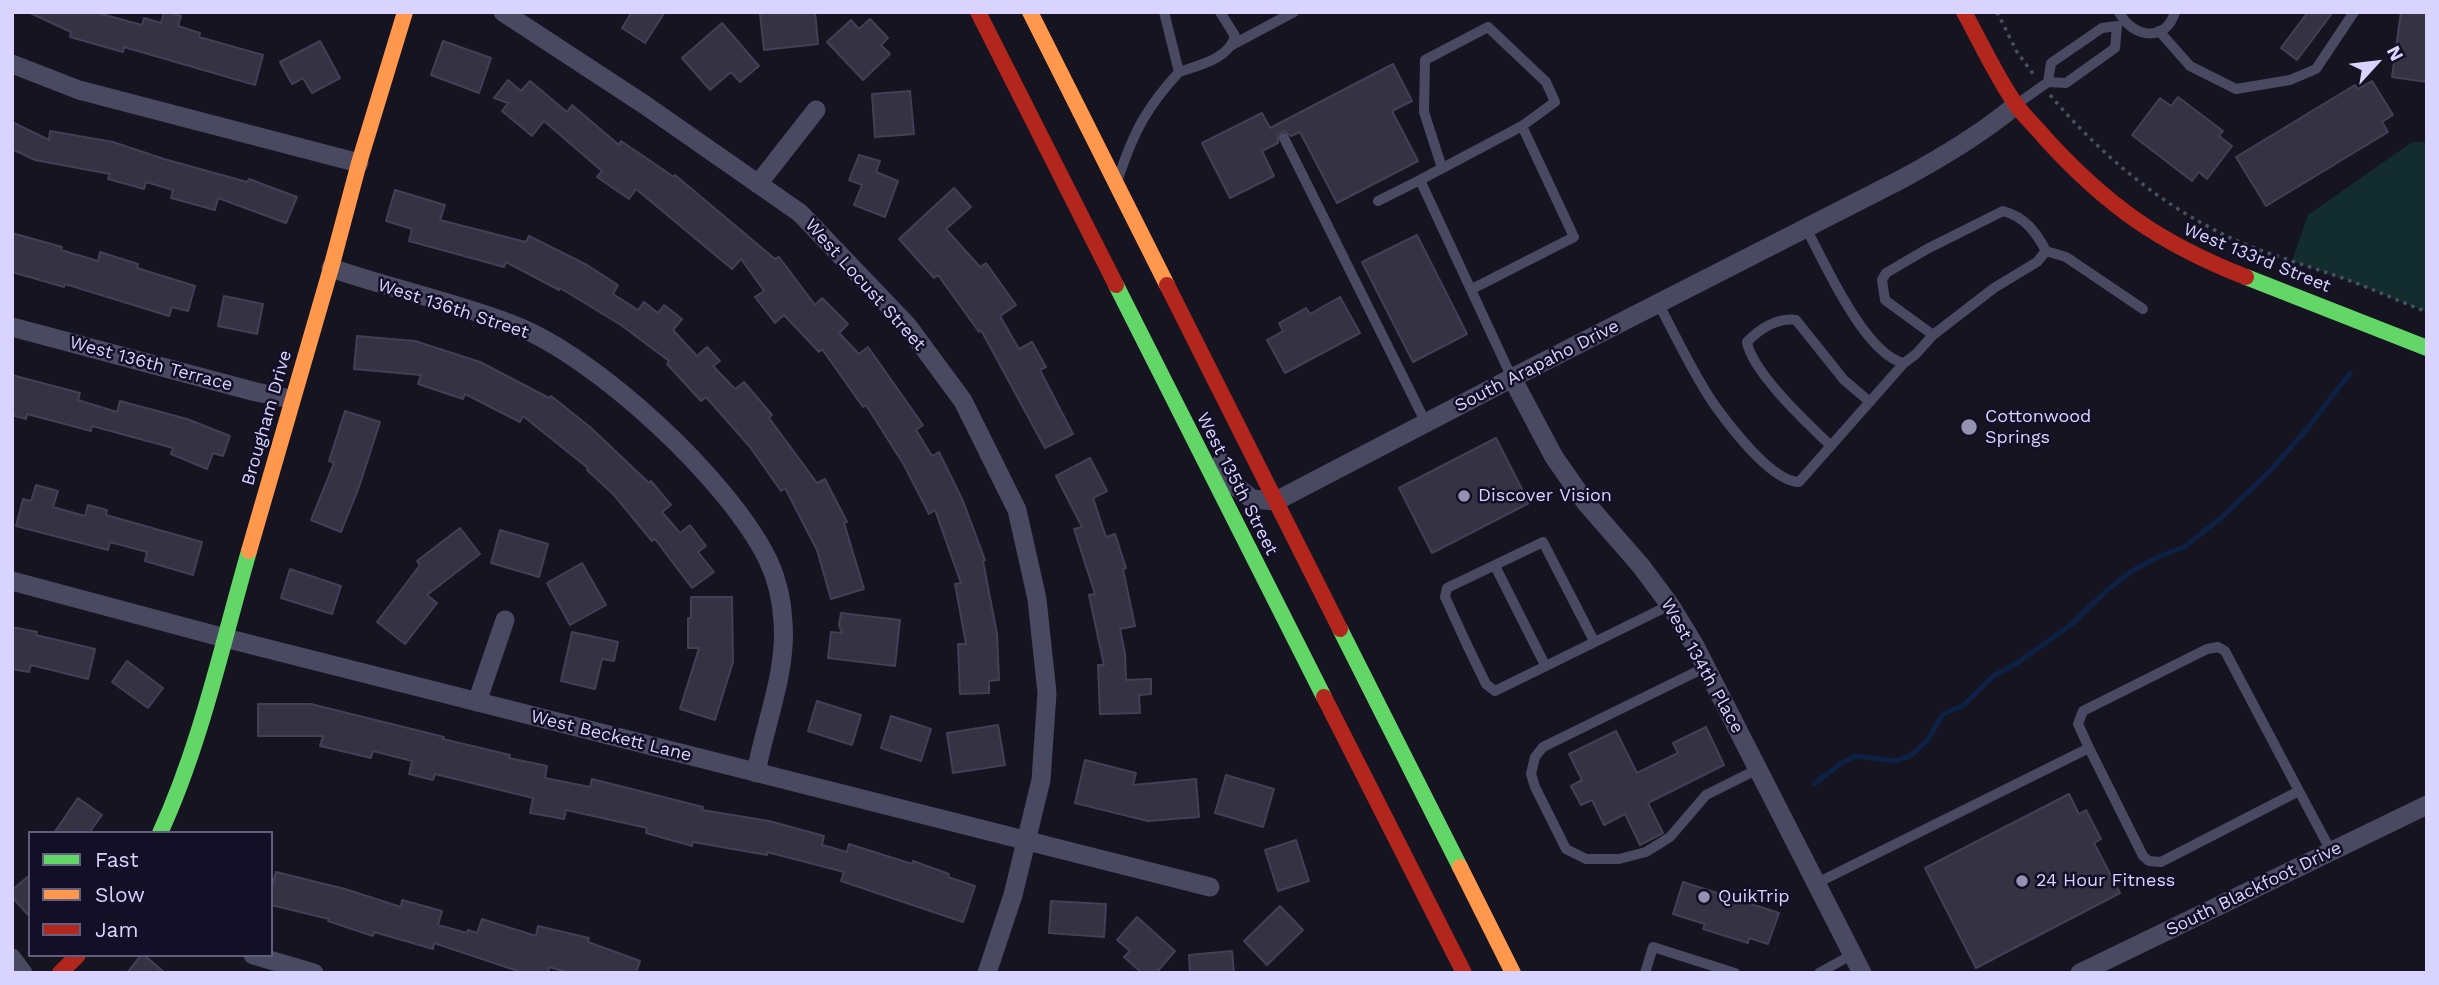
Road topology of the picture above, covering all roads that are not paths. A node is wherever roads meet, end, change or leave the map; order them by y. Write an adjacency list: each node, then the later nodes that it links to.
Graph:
1 (405, 12): 21 (main road, Brougham Drive)
2 (503, 12): 24 (street, West Locust Street)
3 (978, 12): 33 (main road, West 135th Street)
4 (1030, 12): 25 (main road, West 135th Street)
5 (1164, 12): 15 (lane)
6 (1220, 12): 13 (lane)
7 (1294, 12): 13 (lane)
8 (1964, 12): 17 (main road, West 133rd Street)
9 (2175, 12): 12 (lane)
10 (2354, 12): 12 (lane)
11 (2120, 20): 12 (lane); 16 (lane); 16 (lane)
12 (2159, 32)
13 (1232, 45): 15 (lane)
14 (12, 64): 21 (street)
15 (1179, 72): 25 (lane)
16 (2045, 84): 17 (lane)
17 (2016, 105): 27 (street, South Arapaho Drive); 36 (main road, West 133rd Street)
18 (816, 110): 24 (street)
19 (1522, 126): 22 (lane); 22 (lane); 30 (lane)
20 (1284, 138): 41 (lane)
21 (359, 163): 29 (main road, Brougham Drive)
22 (1442, 169): 23 (lane)
23 (1420, 180): 26 (lane); 30 (lane)
24 (758, 184): 59 (street, West Locust Street)
25 (1117, 184): 43 (main road, West 135th Street)
26 (1378, 201)
27 (1806, 228): 31 (street, South Arapaho Drive); 37 (lane)
28 (2046, 251): 32 (lane); 35 (lane); 35 (lane)
29 (331, 268): 39 (main road, Brougham Drive); 55 (street, West 136th Street)
30 (1472, 289): 38 (lane)
31 (1658, 303): 38 (street, South Arapaho Drive); 42 (lane)
32 (2143, 309)
33 (1128, 312): 43 (street); 71 (main road, West 135th Street)
34 (12, 327): 39 (street, West 136th Terrace)
35 (1933, 335): 37 (lane)
36 (2427, 348)
37 (1905, 363): 40 (lane)
38 (1512, 378): 41 (street, South Arapaho Drive); 46 (street, West 134th Place)
39 (291, 399): 48 (main road, Brougham Drive)
40 (1870, 402): 42 (lane); 42 (lane)
41 (1426, 423): 43 (street, South Arapaho Drive)
42 (1831, 446)
43 (1276, 501): 72 (main road, West 135th Street)
44 (1495, 566): 49 (lane); 50 (lane); 50 (lane)
45 (12, 581): 48 (street, West Beckett Lane)
46 (1670, 605): 49 (lane); 51 (street, West 134th Place)
47 (505, 620): 52 (street)
48 (225, 638): 52 (street, West Beckett Lane); 58 (main road, Brougham Drive)
49 (1594, 641): 50 (lane)
50 (1545, 665)
51 (1706, 667): 54 (street, West 134th Place); 54 (lane)
52 (477, 702): 55 (street, West Beckett Lane)
53 (2089, 748): 56 (lane); 56 (lane); 61 (lane)
54 (1758, 769): 61 (street, West 134th Place)
55 (756, 773): 59 (street, West Beckett Lane)
56 (2299, 792): 60 (lane)
57 (2427, 805): 60 (street, South Blackfoot Drive)
58 (161, 831)
59 (1026, 841): 62 (street, West Beckett Lane); 70 (street, West Locust Street)
60 (2331, 851): 77 (street, South Blackfoot Drive)
61 (1817, 883): 63 (street, West 134th Place)
62 (1210, 887)
63 (1853, 954): 75 (lane); 76 (street, West 134th Place)
64 (76, 957): 68 (main road)
65 (260, 957): 69 (street)
66 (12, 958): 67 (street)
67 (23, 973)
68 (61, 973)
69 (314, 973)
70 (987, 973)
71 (1464, 973)
72 (1513, 973)
73 (1645, 973): 74 (lane)
74 (1735, 973)
75 (1819, 973)
76 (1863, 973)
77 (2080, 973)

